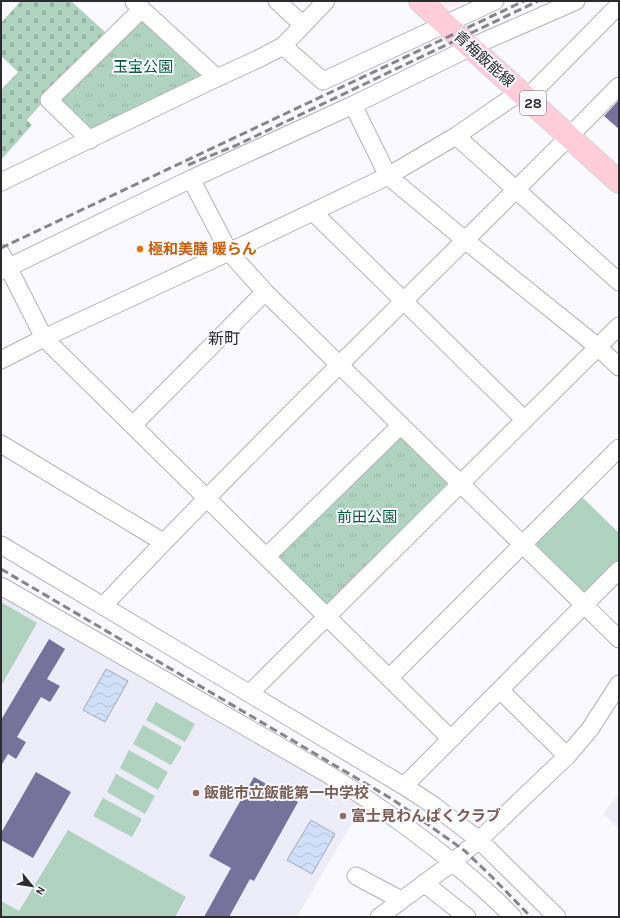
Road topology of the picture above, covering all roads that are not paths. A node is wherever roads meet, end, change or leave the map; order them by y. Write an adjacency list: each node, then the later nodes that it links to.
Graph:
1 (277, 1): 8 (street)
2 (326, 1): 8 (street)
3 (420, 1): 9 (main road, 青梅飯能線 / 28)
4 (495, 1): 9 (street)
5 (576, 1): 11 (street)
6 (138, 5): 12 (street); 18 (street)
7 (619, 6): 14 (street)
8 (303, 25): 10 (street)
9 (446, 25): 10 (street); 11 (main road, 青梅飯能線 / 28)
10 (283, 46): 12 (street)
11 (471, 47): 14 (main road, 青梅飯能線 / 28); 15 (street)
12 (217, 78): 18 (street)
13 (619, 86): 17 (street)
14 (524, 95): 16 (street); 17 (main road, 青梅飯能線 / 28)
15 (353, 105): 19 (street); 20 (street)
16 (456, 136): 19 (street); 23 (street)
17 (569, 137): 22 (main road, 青梅飯能線 / 28); 23 (street)
18 (90, 140): 21 (street)
19 (388, 176): 24 (street); 25 (street)
20 (191, 179): 26 (street); 27 (street)
21 (1, 182)
22 (619, 182)
23 (516, 189): 25 (street); 28 (street)
24 (313, 212): 26 (street); 30 (street)
25 (465, 240): 30 (street); 33 (street)
26 (229, 252): 29 (street); 32 (street)
27 (4, 264): 32 (street)
28 (619, 282)
29 (265, 292): 35 (street); 39 (street)
30 (404, 301): 35 (street); 37 (street)
31 (619, 326): 33 (street)
32 (44, 338): 34 (street); 39 (street)
33 (598, 347): 36 (street); 37 (street)
34 (1, 360)
35 (339, 365): 38 (street); 43 (street)
36 (619, 367)
37 (525, 420): 42 (street)
38 (401, 424): 42 (street); 47 (street)
39 (133, 425): 43 (street)
40 (1, 444): 44 (street)
41 (619, 448): 45 (street)
42 (461, 484): 45 (street); 52 (street)
43 (207, 498): 44 (street); 47 (street)
44 (163, 542): 50 (street)
45 (522, 544): 51 (street); 54 (street)
46 (1, 545): 50 (street)
47 (266, 557): 52 (street)
48 (619, 570): 51 (street)
49 (1, 586): 62 (street)
50 (104, 605): 57 (street)
51 (584, 605): 53 (street); 56 (street)
52 (327, 616): 54 (street); 57 (street)
53 (619, 639)
54 (390, 678): 58 (street)
55 (619, 684): 59 (street)
56 (500, 690): 58 (street); 59 (street)
57 (250, 693): 60 (street)
58 (451, 739): 60 (street)
59 (567, 756): 61 (street)
60 (404, 786): 61 (street)
61 (479, 840): 62 (street); 69 (street)
62 (453, 862): 64 (street); 68 (street)
63 (356, 876): 65 (street)
64 (424, 882): 65 (street); 67 (street)
65 (401, 900): 66 (street)
66 (379, 917)
67 (467, 917)
68 (513, 917)
69 (557, 917)

